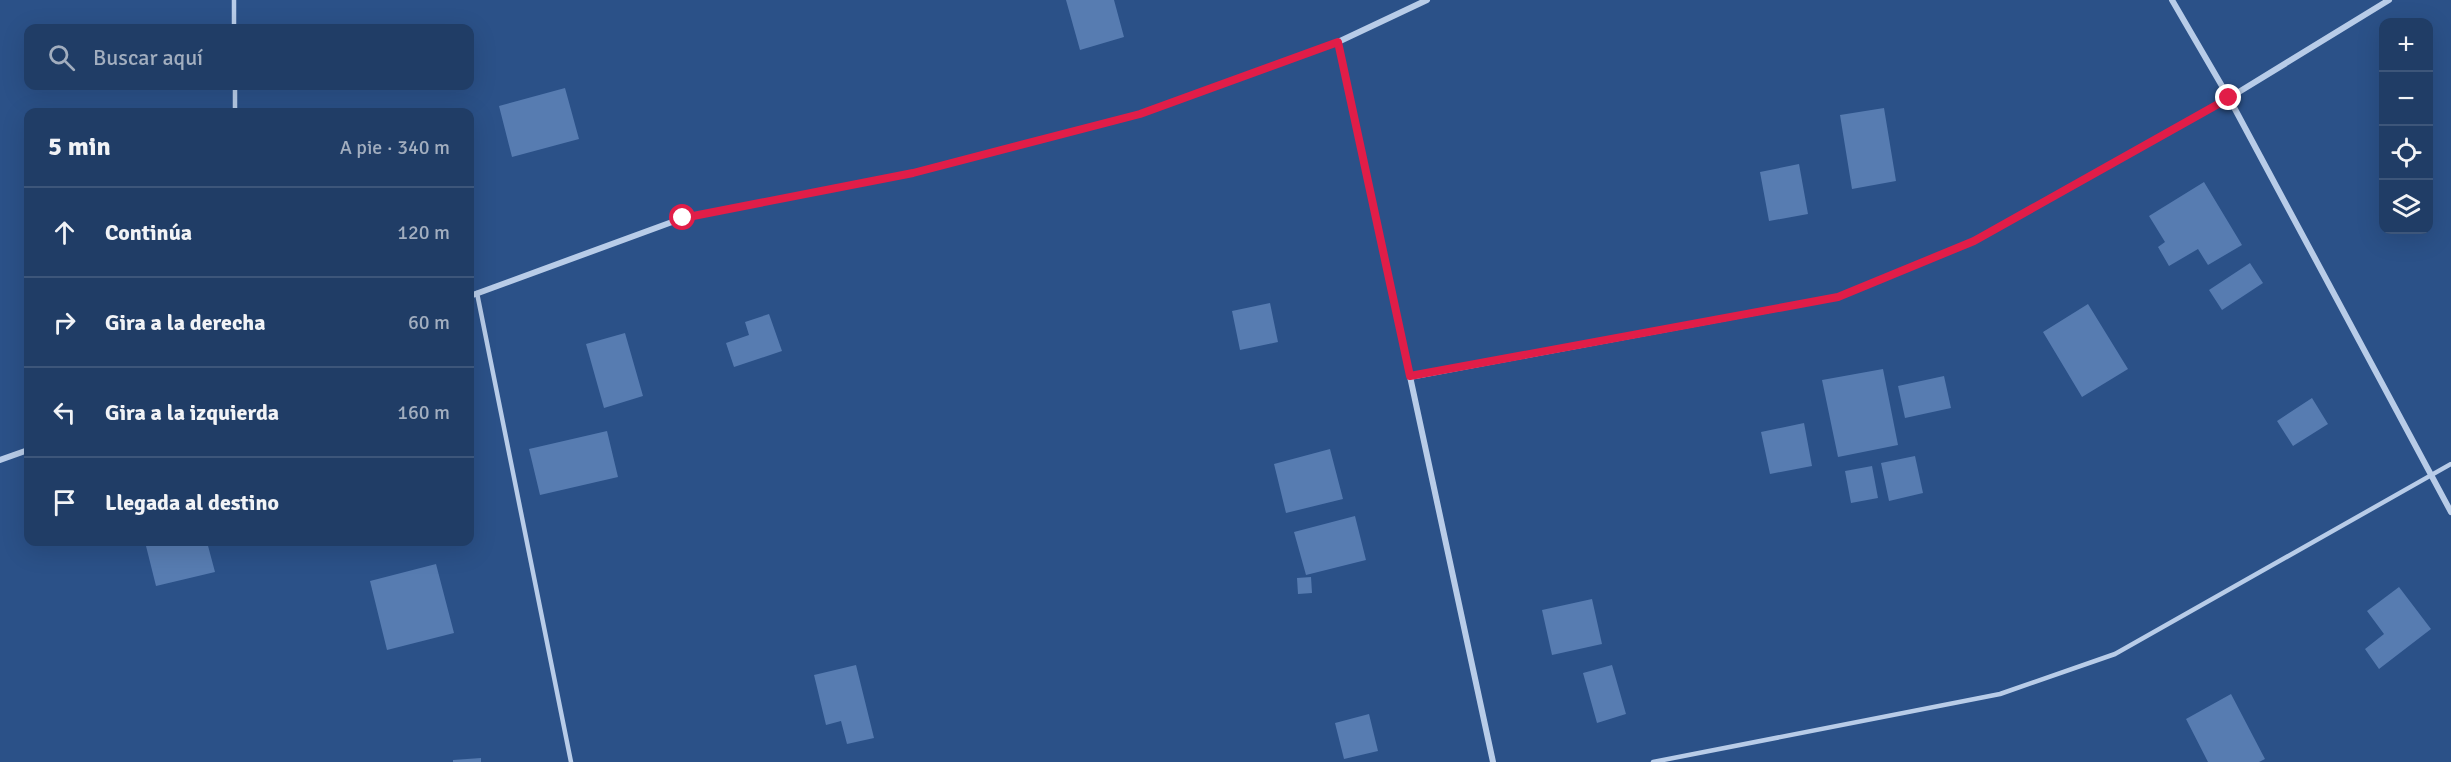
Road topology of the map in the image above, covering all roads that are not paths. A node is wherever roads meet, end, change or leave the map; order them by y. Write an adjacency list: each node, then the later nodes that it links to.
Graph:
1 (234, 0): 5 (lane)
2 (1427, 0): 6 (street)
3 (2172, 0): 8 (street)
4 (2389, 0): 8 (street)
5 (234, 24)
6 (1338, 42): 10 (street); 12 (street)
7 (235, 90): 9 (lane)
8 (2229, 98): 12 (street); 16 (street)
9 (235, 108)
10 (477, 293): 11 (street); 18 (lane)
11 (474, 294)
12 (1410, 376): 19 (street)
13 (24, 451): 14 (street)
14 (0, 460)
15 (2451, 464): 16 (lane)
16 (2433, 475): 17 (street); 20 (lane)
17 (2451, 512)
18 (571, 762)
19 (1493, 762)
20 (1653, 762)

